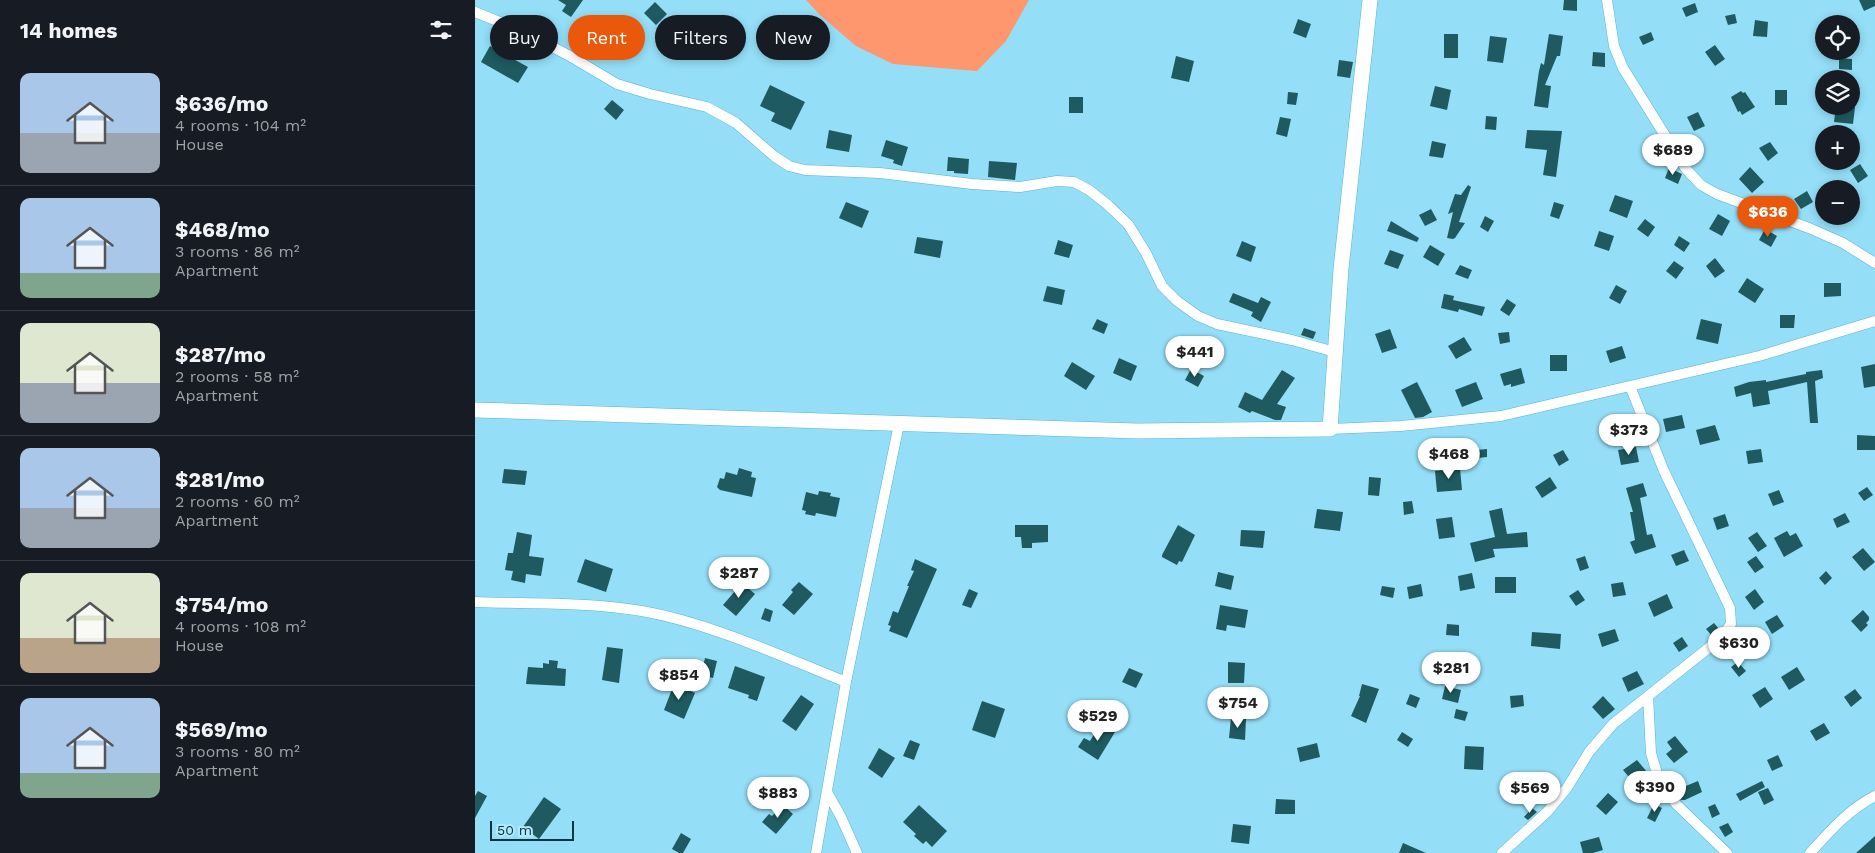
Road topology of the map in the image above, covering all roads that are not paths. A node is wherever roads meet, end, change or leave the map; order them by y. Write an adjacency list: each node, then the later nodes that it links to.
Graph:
1 (1370, 0): 6 (street)
2 (1607, 0): 4 (street)
3 (475, 12): 6 (street)
4 (1875, 263)
5 (1875, 321): 7 (street)
6 (1335, 352): 10 (street)
7 (1630, 386): 10 (street); 13 (street)
8 (475, 410): 9 (street)
9 (899, 424): 10 (street); 12 (street)
10 (1330, 429)
11 (475, 602): 12 (street)
12 (846, 682): 14 (street)
13 (1648, 696): 18 (street); 19 (street)
14 (827, 792): 16 (street); 17 (street)
15 (1875, 796): 20 (street)
16 (816, 853)
17 (857, 853)
18 (1502, 853)
19 (1727, 853)
20 (1810, 853)

